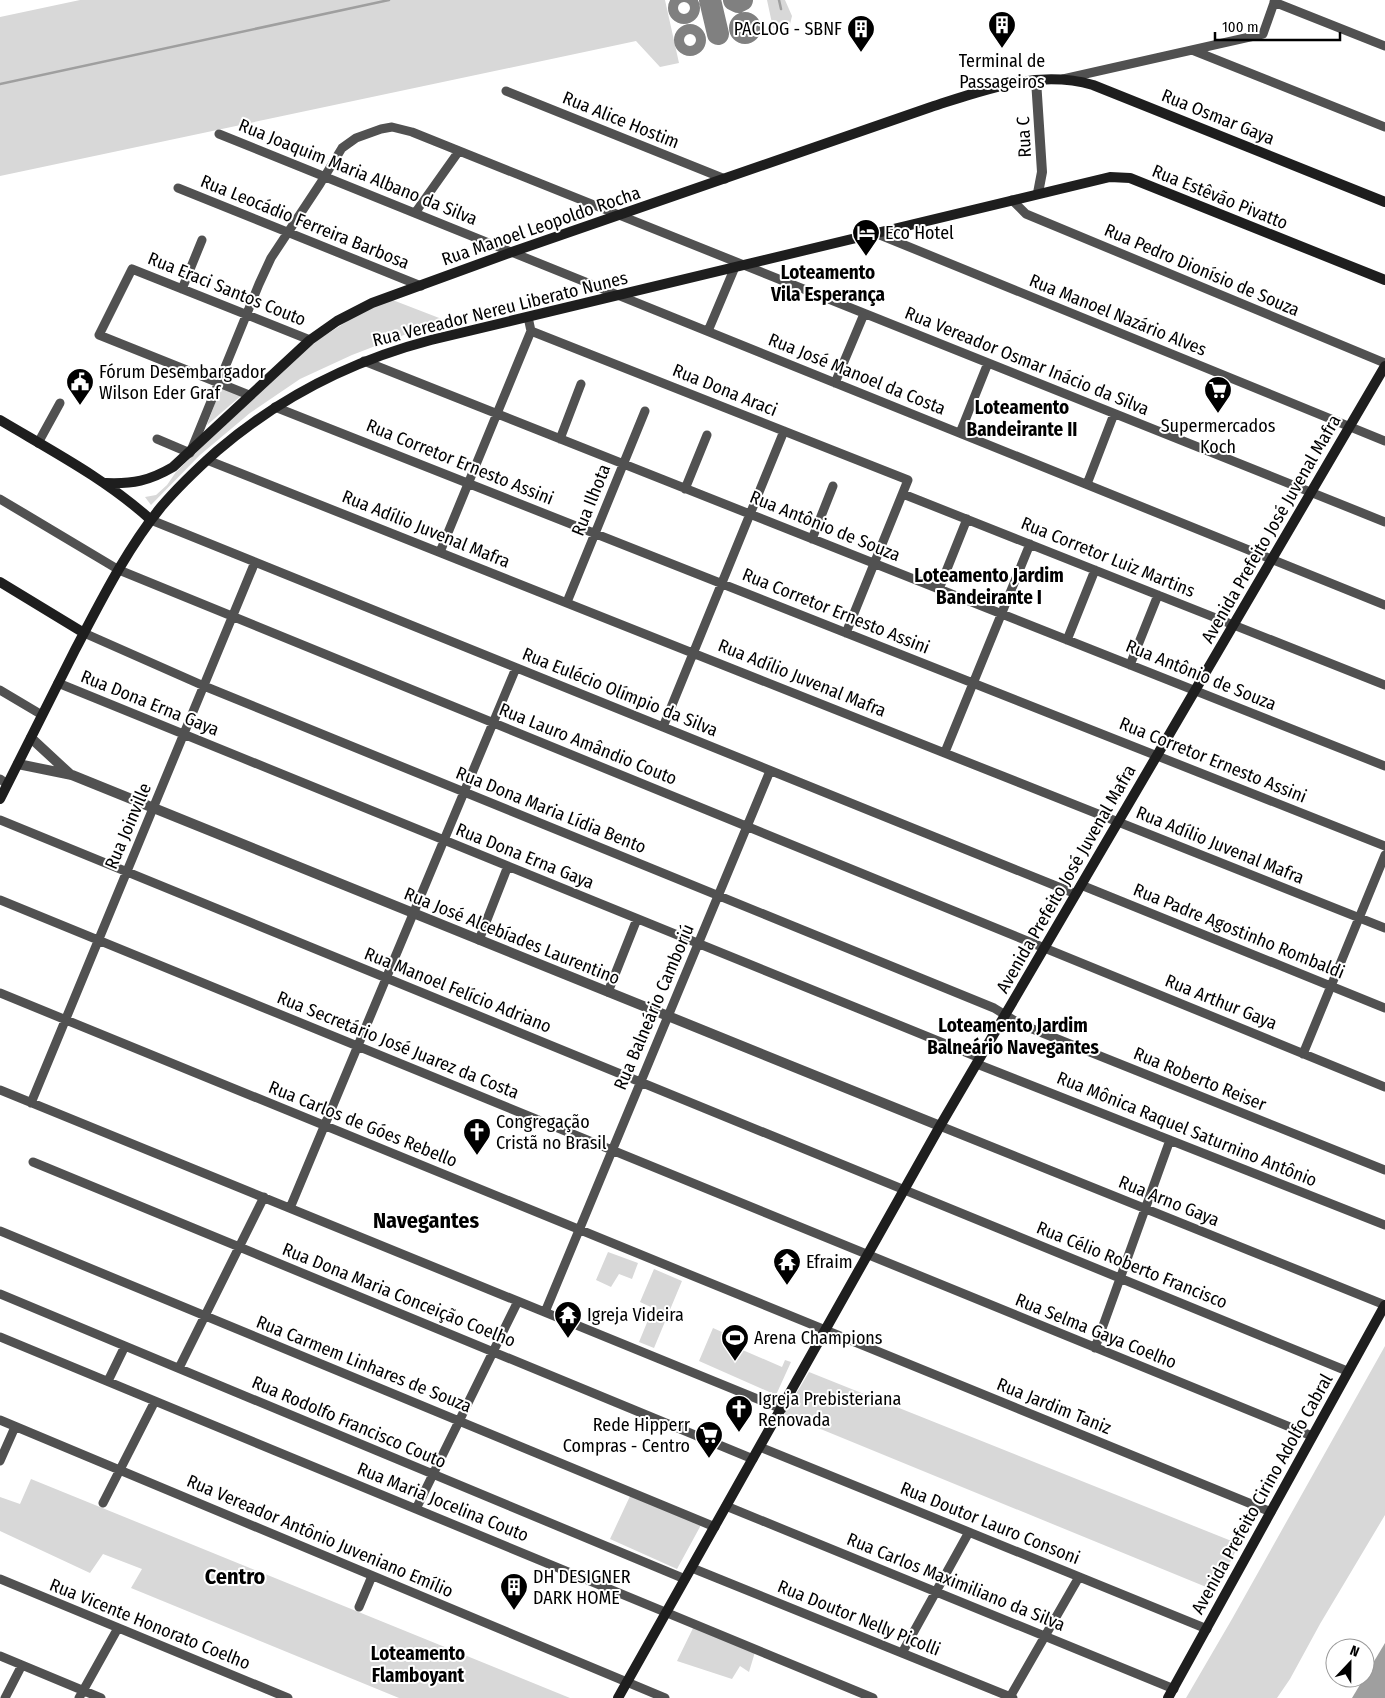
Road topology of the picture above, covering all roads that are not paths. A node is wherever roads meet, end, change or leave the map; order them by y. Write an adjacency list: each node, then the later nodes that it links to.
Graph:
1 (1275, 1): 2 (street); 3 (street)
2 (1385, 46)
3 (1192, 50): 4 (street); 9 (street)
4 (1092, 72): 5 (street); 7 (street)
5 (1063, 79): 6 (main road, Rua Osmar Gaya); 7 (main road, Rua Osmar Gaya)
6 (1036, 80): 13 (main road, Rua Manoel Leopoldo Rocha); 15 (street, Rua C)
7 (1089, 84): 17 (main road, Rua Osmar Gaya)
8 (506, 91): 13 (street, Rua Alice Hostim)
9 (1385, 127)
10 (219, 134): 12 (street, Rua Joaquim Maria Albano da Silva)
11 (459, 151): 12 (street, Rua Vereador Osmar Inácio da Silva); 18 (street); 19 (street, Rua Vereador Osmar Inácio da Silva)
12 (324, 176): 18 (street, Rua Joaquim Maria Albano da Silva); 20 (street, Rua Vereador Osmar Inácio da Silva)
13 (725, 179): 19 (main road, Rua Manoel Leopoldo Rocha)
14 (178, 188): 20 (street, Rua Leocádio Ferreira Barbosa)
15 (1038, 193): 16 (main road, Rua Vereador Nereu Liberato Nunes); 25 (main road, Rua Estêvão Pivatto)
16 (1012, 200): 21 (main road, Rua Vereador Nereu Liberato Nunes); 37 (street, Rua Pedro Dionísio de Souza)
17 (1385, 202)
18 (415, 213): 23 (street, Rua Joaquim Maria Albano da Silva)
19 (620, 215): 23 (main road, Rua Manoel Leopoldo Rocha); 24 (street, Rua Vereador Osmar Inácio da Silva)
20 (289, 232): 26 (street, Rua Leocádio Ferreira Barbosa); 30 (street, Rua Vereador Osmar Inácio da Silva)
21 (875, 233): 24 (main road, Rua Vereador Nereu Liberato Nunes); 48 (street, Rua Manoel Nazário Alves)
22 (202, 240): 27 (street)
23 (512, 252): 26 (main road, Rua Manoel Leopoldo Rocha); 28 (street, Rua José Manoel da Costa)
24 (740, 266): 28 (main road, Rua Vereador Nereu Liberato Nunes); 29 (street, Rua Vereador Osmar Inácio da Silva); 33 (street)
25 (1385, 280)
26 (421, 286): 34 (main road, Rua Manoel Leopoldo Rocha)
27 (182, 289): 30 (street, Rua Eraci Santos Couto); 39 (street, Rua Eraci Santos Couto)
28 (619, 295): 31 (main road, Rua Vereador Nereu Liberato Nunes); 33 (street, Rua José Manoel da Costa)
29 (864, 314): 36 (street, Rua Vereador Osmar Inácio da Silva); 38 (street)
30 (247, 315): 34 (street, Rua Eraci Santos Couto); 39 (street, Rua Vereador Osmar Inácio da Silva)
31 (528, 317): 32 (street); 35 (main road, Rua Vereador Nereu Liberato Nunes)
32 (531, 331): 45 (street); 49 (street, Rua Dona Araci)
33 (708, 331): 38 (street, Rua José Manoel da Costa)
34 (310, 340): 41 (main road, Rua Manoel Leopoldo Rocha)
35 (364, 361): 43 (main road, Rua Vereador Nereu Liberato Nunes); 45 (street, Rua Antônio de Souza)
36 (988, 363): 46 (street, Rua Vereador Osmar Inácio da Silva); 50 (street)
37 (1385, 364): 48 (main road, Avenida Prefeito José Juvenal Mafra)
38 (835, 383): 50 (street, Rua José Manoel da Costa)
39 (219, 384): 41 (street); 56 (street, Rua Vereador Osmar Inácio da Silva)
40 (581, 384): 53 (street)
41 (249, 396): 56 (main road, Rua Manoel Leopoldo Rocha)
42 (60, 403): 55 (street)
43 (275, 407): 57 (main road, Rua Vereador Nereu Liberato Nunes); 60 (street, Rua Corretor Ernesto Assini)
44 (645, 411): 58 (street, Rua Ilhota)
45 (497, 414): 53 (street, Rua Antônio de Souza); 60 (street)
46 (1114, 414): 61 (street); 64 (street, Rua Vereador Osmar Inácio da Silva)
47 (0, 420): 55 (main road)
48 (1350, 426): 54 (street, Rua Manoel Nazário Alves); 64 (main road, Avenida Prefeito José Juvenal Mafra)
49 (784, 431): 65 (street, Rua Dona Araci); 67 (street)
50 (960, 433): 61 (street, Rua José Manoel da Costa)
51 (707, 434): 63 (street)
52 (157, 439): 56 (street)
53 (560, 439): 58 (street, Rua Antônio de Souza)
54 (1385, 441)
55 (38, 443): 59 (main road)
56 (190, 453): 59 (main road, Rua Manoel Leopoldo Rocha)
57 (207, 460): 69 (main road, Rua Vereador Nereu Liberato Nunes); 74 (street, Rua Adílio Juvenal Mafra)
58 (624, 464): 63 (street, Rua Antônio de Souza); 71 (street, Rua Ilhota)
59 (106, 483): 69 (main road)
60 (468, 483): 71 (street, Rua Corretor Ernesto Assini); 74 (street)
61 (1087, 484): 75 (street, Rua José Manoel da Costa)
62 (833, 486): 72 (street)
63 (686, 488): 67 (street, Rua Antônio de Souza)
64 (1311, 493): 70 (street, Rua Vereador Osmar Inácio da Silva); 75 (main road, Avenida Prefeito José Juvenal Mafra)
65 (903, 494): 68 (street, Rua Corretor Luiz Martins); 77 (street)
66 (0, 499): 78 (street, Rua Lauro Amândio Couto)
67 (750, 514): 72 (street, Rua Antônio de Souza); 81 (street)
68 (967, 519): 73 (street, Rua Corretor Luiz Martins); 82 (street)
69 (151, 520): 76 (street, Rua Eulécio Olímpio da Silva); 78 (main road, Rua Vereador Nereu Liberato Nunes)
70 (1385, 522)
71 (595, 533): 81 (street, Rua Corretor Ernesto Assini); 84 (street, Rua Ilhota)
72 (812, 539): 77 (street, Rua Antônio de Souza)
73 (1030, 544): 79 (street, Rua Corretor Luiz Martins); 86 (street)
74 (440, 552): 84 (street, Rua Adílio Juvenal Mafra)
75 (1272, 559): 85 (street, Rua José Manoel da Costa); 88 (main road, Avenida Prefeito José Juvenal Mafra)
76 (255, 562): 87 (street, Rua Joinville); 94 (street, Rua Eulécio Olímpio da Silva)
77 (874, 563): 82 (street, Rua Antônio de Souza); 90 (street)
78 (119, 570): 87 (street, Rua Lauro Amândio Couto); 89 (main road, Rua Vereador Nereu Liberato Nunes)
79 (1095, 570): 83 (street, Rua Corretor Luiz Martins); 91 (street)
80 (0, 582): 89 (main road)
81 (721, 583): 90 (street, Rua Corretor Ernesto Assini); 92 (street)
82 (939, 589): 86 (street, Rua Antônio de Souza)
83 (1158, 595): 88 (street, Rua Corretor Luiz Martins); 93 (street)
84 (567, 602): 92 (street, Rua Adílio Juvenal Mafra)
85 (1385, 604)
86 (1002, 614): 91 (street, Rua Antônio de Souza); 96 (street)
87 (233, 616): 98 (street, Rua Joinville); 102 (street, Rua Lauro Amândio Couto)
88 (1234, 625): 97 (street, Rua Corretor Luiz Martins); 100 (main road, Avenida Prefeito José Juvenal Mafra)
89 (84, 633): 95 (main road, Rua Vereador Nereu Liberato Nunes); 98 (street, Rua Dona Maria Lídia Bento)
90 (846, 633): 96 (street, Rua Corretor Ernesto Assini)
91 (1066, 640): 93 (street, Rua Antônio de Souza)
92 (693, 653): 103 (street); 106 (street, Rua Adílio Juvenal Mafra)
93 (1130, 665): 100 (street, Rua Antônio de Souza)
94 (516, 668): 102 (street); 103 (street, Rua Eulécio Olímpio da Silva)
95 (58, 683): 101 (main road, Rua Vereador Nereu Liberato Nunes); 104 (street, Rua Dona Erna Gaya)
96 (973, 683): 106 (street); 107 (street, Rua Corretor Ernesto Assini)
97 (1385, 685)
98 (204, 686): 104 (street, Rua Joinville); 113 (street, Rua Dona Maria Lídia Bento)
99 (0, 690): 101 (street)
100 (1195, 691): 107 (main road, Avenida Prefeito José Juvenal Mafra); 109 (street, Rua Antônio de Souza)
101 (42, 715): 105 (main road, Rua Vereador Nereu Liberato Nunes)
102 (493, 722): 113 (street); 118 (street, Rua Lauro Amândio Couto)
103 (663, 727): 110 (street, Rua Eulécio Olímpio da Silva)
104 (184, 734): 115 (street, Rua Joinville); 119 (street, Rua Dona Erna Gaya)
105 (31, 738): 108 (main road, Rua Vereador Nereu Liberato Nunes); 111 (street, Rua José Alcebíades Laurentino)
106 (944, 752): 117 (street, Rua Adílio Juvenal Mafra)
107 (1157, 756): 117 (main road, Avenida Prefeito José Juvenal Mafra); 120 (street, Rua Corretor Ernesto Assini)
108 (18, 764): 111 (street, Rua José Alcebíades Laurentino); 112 (main road, Rua Vereador Nereu Liberato Nunes)
109 (1385, 766)
110 (770, 771): 118 (street, Rua Balneário Camboriú); 125 (street, Rua Eulécio Olímpio da Silva)
111 (72, 775): 115 (street, Rua José Alcebíades Laurentino)
112 (4, 782): 114 (main road, Rua Vereador Nereu Liberato Nunes)
113 (464, 792): 119 (street); 126 (street, Rua Dona Maria Lídia Bento)
114 (0, 799)
115 (153, 808): 123 (street, Rua Joinville); 128 (street, Rua José Alcebíades Laurentino)
116 (0, 820): 123 (street, Rua Manoel Felício Adriano)
117 (1118, 822): 124 (main road, Avenida Prefeito José Juvenal Mafra); 129 (street, Rua Adílio Juvenal Mafra)
118 (747, 826): 126 (street, Rua Balneário Camboriú); 135 (street, Rua Lauro Amândio Couto)
119 (444, 840): 122 (street, Rua Dona Erna Gaya); 128 (street)
120 (1385, 846)
121 (1385, 854): 129 (street)
122 (508, 866): 130 (street, Rua Dona Erna Gaya); 133 (street)
123 (127, 872): 132 (street, Rua Joinville); 136 (street, Rua Manoel Felício Adriano)
124 (1081, 885): 125 (main road, Avenida Prefeito José Juvenal Mafra); 137 (street, Rua Padre Agostinho Rombaldi)
125 (1076, 894): 135 (main road, Avenida Prefeito José Juvenal Mafra)
126 (718, 895): 134 (street, Rua Balneário Camboriú); 141 (street, Rua Dona Maria Lídia Bento)
127 (0, 900): 132 (street, Rua Secretário José Juarez da Costa)
128 (413, 913): 133 (street, Rua José Alcebíades Laurentino); 136 (street)
129 (1359, 917): 131 (street, Rua Adílio Juvenal Mafra); 137 (street)
130 (637, 919): 134 (street, Rua Dona Erna Gaya); 138 (street)
131 (1385, 928)
132 (98, 940): 143 (street, Rua Joinville); 144 (street, Rua Secretário José Juarez da Costa)
133 (478, 940): 138 (street, Rua José Alcebíades Laurentino)
134 (698, 944): 142 (street, Rua Balneário Camboriú); 146 (street, Rua Dona Erna Gaya)
135 (1045, 948): 141 (main road, Avenida Prefeito José Juvenal Mafra); 145 (street, Rua Arthur Gaya)
136 (386, 978): 144 (street); 147 (street, Rua Manoel Felício Adriano)
137 (1331, 986): 140 (street, Rua Padre Agostinho Rombaldi); 145 (street)
138 (608, 992): 142 (street, Rua José Alcebíades Laurentino)
139 (0, 993): 143 (street, Rua Carlos de Góes Rebello)
140 (1385, 1008)
141 (1006, 1015): 146 (main road, Avenida Prefeito José Juvenal Mafra); 156 (street, Rua Roberto Reiser)
142 (668, 1016): 147 (street, Rua Balneário Camboriú); 152 (street, Rua José Alcebíades Laurentino)
143 (65, 1020): 150 (street, Rua Joinville); 151 (street, Rua Carlos de Góes Rebello)
144 (357, 1046): 151 (street); 154 (street, Rua Secretário José Juarez da Costa)
145 (1303, 1054): 148 (street, Rua Arthur Gaya)
146 (978, 1061): 152 (main road, Avenida Prefeito José Juvenal Mafra); 153 (street, Rua Mônica Raquel Saturnino Antônio)
147 (641, 1082): 154 (street, Rua Balneário Camboriú); 157 (street, Rua Manoel Felício Adriano)
148 (1385, 1087)
149 (0, 1090): 150 (street)
150 (31, 1103): 158 (street)
151 (324, 1126): 159 (street); 162 (street, Rua Carlos de Góes Rebello)
152 (940, 1126): 157 (main road, Avenida Prefeito José Juvenal Mafra); 160 (street, Rua Arno Gaya)
153 (1170, 1140): 160 (street); 161 (street, Rua Mônica Raquel Saturnino Antônio)
154 (612, 1150): 162 (street, Rua Balneário Camboriú); 165 (street, Rua Secretário José Juarez da Costa)
155 (33, 1162): 164 (street, Rua Dona Maria Conceição Coelho)
156 (1385, 1170)
157 (904, 1190): 165 (main road, Avenida Prefeito José Juvenal Mafra); 166 (street, Rua Célio Roberto Francisco)
158 (264, 1198): 159 (street); 164 (street)
159 (290, 1208): 168 (street)
160 (1145, 1209): 166 (street); 169 (street, Rua Arno Gaya)
161 (1385, 1225)
162 (579, 1230): 170 (street, Rua Balneário Camboriú); 172 (street, Rua Carlos de Góes Rebello)
163 (0, 1231): 171 (street, Rua Carmem Linhares de Souza)
164 (239, 1247): 171 (street); 176 (street, Rua Dona Maria Conceição Coelho)
165 (868, 1255): 172 (main road, Avenida Prefeito José Juvenal Mafra); 175 (street, Rua Selma Gaya Coelho)
166 (1120, 1278): 175 (street); 178 (street, Rua Célio Roberto Francisco)
167 (0, 1294): 174 (street, Rua Rodolfo Francisco Couto)
168 (518, 1301): 170 (street); 176 (street)
169 (1385, 1305): 178 (main road, Avenida Prefeito Cirino Adolfo Cabral)
170 (545, 1312): 181 (street)
171 (205, 1316): 177 (street); 183 (street, Rua Carmem Linhares de Souza)
172 (825, 1331): 181 (main road, Avenida Prefeito José Juvenal Mafra); 194 (street, Rua Jardim Taniz)
173 (0, 1337): 179 (street, Rua Maria Jocelina Couto)
174 (125, 1346): 177 (street, Rua Rodolfo Francisco Couto); 179 (street)
175 (1095, 1348): 185 (street, Rua Selma Gaya Coelho)
176 (493, 1351): 183 (street); 187 (street, Rua Dona Maria Conceição Coelho)
177 (179, 1368): 190 (street, Rua Rodolfo Francisco Couto)
178 (1348, 1371): 185 (main road, Avenida Prefeito Cirino Adolfo Cabral)
179 (108, 1381): 180 (street, Rua Maria Jocelina Couto)
180 (155, 1401): 189 (street); 193 (street, Rua Maria Jocelina Couto)
181 (782, 1409): 186 (main road, Avenida Prefeito José Juvenal Mafra)
182 (0, 1420): 184 (street, Rua Vereador Antônio Juveniano Emílio)
183 (459, 1421): 190 (street); 195 (street, Rua Carmem Linhares de Souza)
184 (15, 1427): 188 (street); 189 (street, Rua Vereador Antônio Juveniano Emílio)
185 (1312, 1436): 194 (main road, Avenida Prefeito Cirino Adolfo Cabral)
186 (760, 1447): 187 (main road, Avenida Prefeito José Juvenal Mafra); 196 (street, Rua Doutor Lauro Consoni)
187 (753, 1459): 192 (main road, Avenida Prefeito José Juvenal Mafra)
188 (0, 1460)
189 (120, 1470): 191 (street); 198 (street, Rua Vereador Antônio Juveniano Emílio)
190 (433, 1474): 193 (street); 201 (street, Rua Rodolfo Francisco Couto)
191 (103, 1503)
192 (726, 1506): 195 (main road, Avenida Prefeito José Juvenal Mafra); 202 (street, Rua Carlos Maximiliano da Silva)
193 (416, 1509): 204 (street, Rua Maria Jocelina Couto)
194 (1271, 1512): 206 (main road, Avenida Prefeito Cirino Adolfo Cabral)
195 (715, 1527): 197 (main road, Avenida Prefeito José Juvenal Mafra)
196 (969, 1532): 199 (street, Rua Doutor Lauro Consoni); 202 (street)
197 (692, 1568): 201 (main road, Avenida Prefeito José Juvenal Mafra); 208 (street, Rua Doutor Nelly Picolli)
198 (372, 1576): 203 (street); 211 (street, Rua Vereador Antônio Juveniano Emílio)
199 (1079, 1577): 206 (street, Rua Doutor Lauro Consoni); 207 (street)
200 (0, 1579): 205 (street, Rua Vicente Honorato Coelho)
201 (685, 1579): 204 (main road, Avenida Prefeito José Juvenal Mafra)
202 (936, 1592): 207 (street, Rua Carlos Maximiliano da Silva); 208 (street)
203 (358, 1607)
204 (667, 1612): 211 (main road, Avenida Prefeito José Juvenal Mafra); 221 (street, Rua Maria Jocelina Couto)
205 (118, 1628): 213 (street); 214 (street, Rua Vicente Honorato Coelho)
206 (1207, 1629): 212 (main road, Avenida Prefeito Cirino Adolfo Cabral)
207 (1045, 1636): 212 (street, Rua Carlos Maximiliano da Silva); 215 (street)
208 (902, 1653): 215 (street, Rua Doutor Nelly Picolli)
209 (0, 1656): 210 (street)
210 (22, 1665): 213 (street); 216 (street)
211 (627, 1682): 219 (main road, Avenida Prefeito José Juvenal Mafra); 220 (street, Rua Vereador Antônio Juveniano Emílio)
212 (1171, 1693)
213 (81, 1694): 217 (street)
214 (265, 1694): 218 (street, Rua Vicente Honorato Coelho)
215 (1012, 1697)
216 (5, 1698)
217 (101, 1698)
218 (288, 1698)
219 (618, 1698)
220 (665, 1698)
221 (873, 1698)

